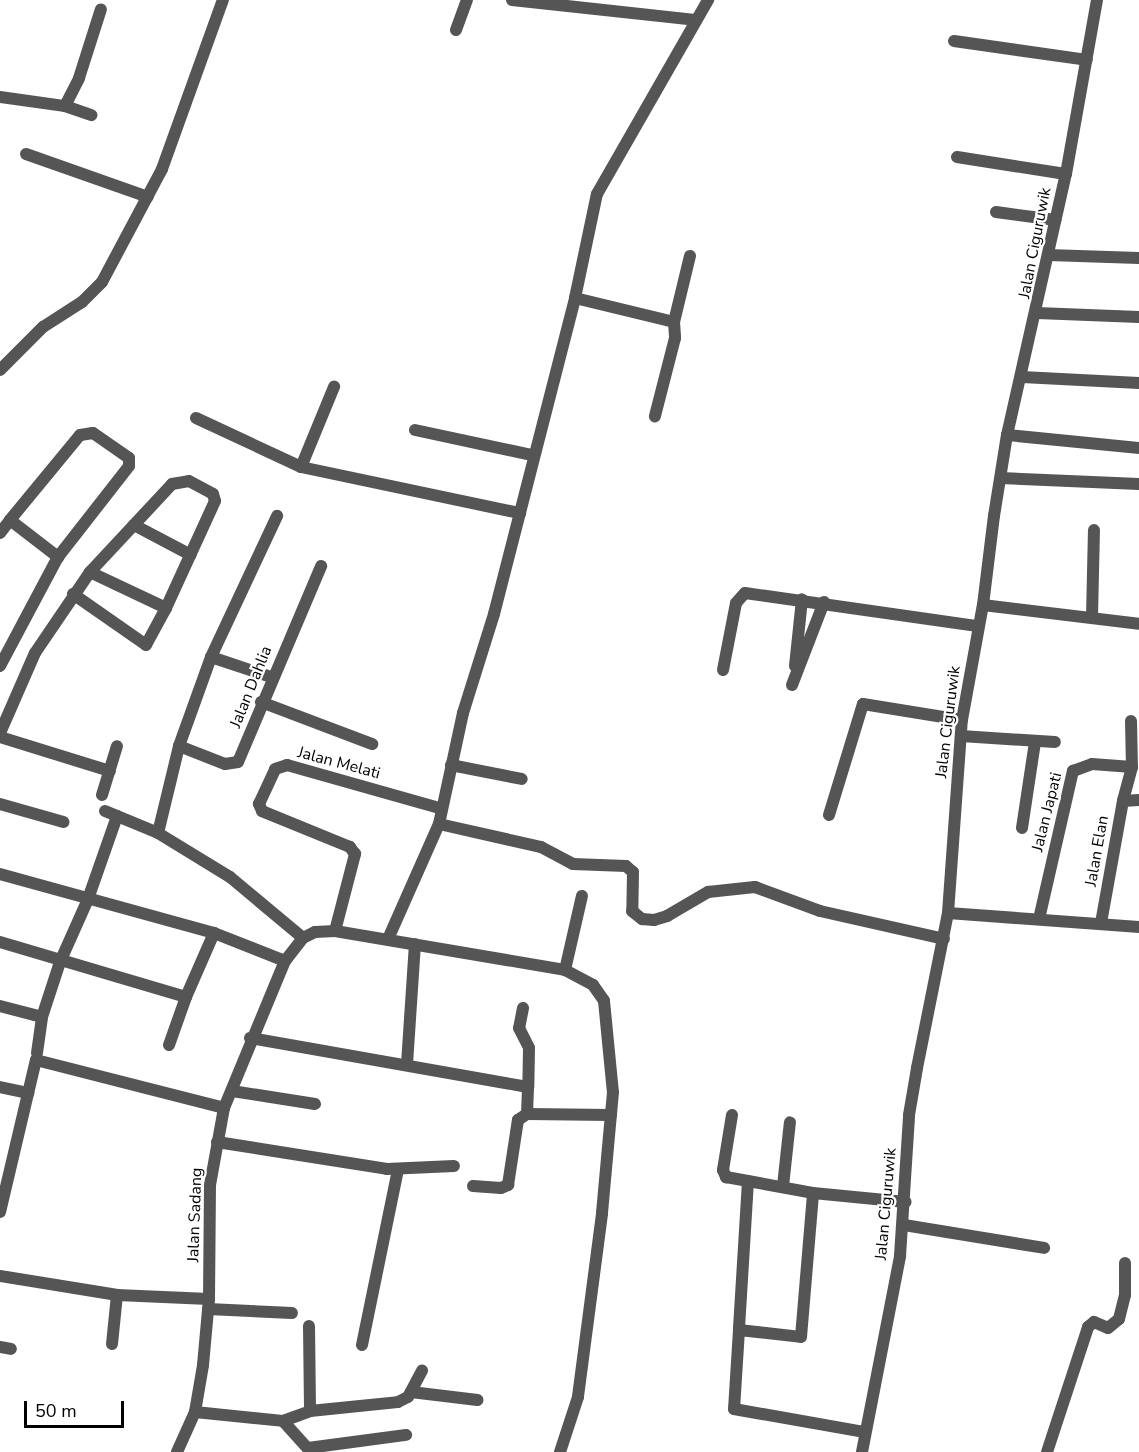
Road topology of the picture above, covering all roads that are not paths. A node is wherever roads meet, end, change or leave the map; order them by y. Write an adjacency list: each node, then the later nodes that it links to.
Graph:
1 (223, 0): 17 (street)
2 (467, 0): 8 (street)
3 (512, 0): 7 (street)
4 (708, 0): 7 (street)
5 (1097, 0): 10 (street, Jalan Ciguruwik)
6 (101, 9): 12 (street)
7 (695, 20): 23 (street)
8 (456, 30)
9 (954, 40): 10 (street)
10 (1087, 60): 16 (street, Jalan Ciguruwik)
11 (0, 97): 12 (street)
12 (65, 106): 13 (street)
13 (91, 115)
14 (26, 154): 17 (street)
15 (957, 157): 16 (street)
16 (1066, 174): 19 (street, Jalan Ciguruwik)
17 (148, 197): 27 (street)
18 (996, 212): 19 (street)
19 (1055, 220): 20 (street, Jalan Ciguruwik)
20 (1048, 255): 22 (street); 24 (street, Jalan Ciguruwik)
21 (690, 256): 26 (street)
22 (1139, 258)
23 (575, 298): 26 (street); 36 (street)
24 (1037, 313): 25 (street); 28 (street, Jalan Ciguruwik)
25 (1139, 318)
26 (674, 322): 31 (street)
27 (0, 370)
28 (1022, 377): 29 (street); 34 (street, Jalan Ciguruwik)
29 (1139, 383)
30 (334, 387): 37 (street)
31 (655, 416)
32 (196, 418): 37 (street)
33 (415, 430): 36 (street)
34 (1007, 435): 35 (street); 38 (street, Jalan Ciguruwik)
35 (1139, 448)
36 (532, 455): 40 (street)
37 (301, 467): 40 (street)
38 (1001, 478): 39 (street); 53 (street, Jalan Ciguruwik)
39 (1139, 484)
40 (520, 513): 72 (street)
41 (277, 516): 58 (street)
42 (9, 520): 45 (street); 47 (street); 47 (street)
43 (134, 525): 46 (street); 46 (street); 49 (street)
44 (1094, 530): 55 (street)
45 (0, 534)
46 (191, 555): 54 (street)
47 (58, 556): 59 (street)
48 (321, 566): 61 (street, Jalan Dahlia)
49 (90, 573): 50 (street); 54 (street)
50 (73, 594): 54 (street); 65 (street)
51 (802, 599): 52 (street); 52 (street); 60 (street)
52 (824, 602): 57 (street)
53 (983, 606): 55 (street); 57 (street, Jalan Ciguruwik)
54 (166, 608)
55 (1092, 617): 56 (street)
56 (1139, 624)
57 (978, 626): 63 (street, Jalan Ciguruwik)
58 (211, 657): 61 (street); 71 (street)
59 (0, 666)
60 (723, 670)
61 (271, 676): 62 (street, Jalan Dahlia)
62 (261, 702): 69 (street); 71 (street, Jalan Dahlia)
63 (962, 720): 66 (street, Jalan Ciguruwik); 81 (street)
64 (1131, 721): 73 (street)
65 (0, 735): 74 (street)
66 (961, 736): 67 (street); 89 (street, Jalan Ciguruwik)
67 (1035, 742): 68 (street); 84 (street)
68 (1055, 742)
69 (372, 744)
70 (117, 746): 74 (street)
71 (179, 746): 85 (street)
72 (452, 765): 75 (street); 80 (street)
73 (1132, 767): 78 (street); 90 (street, Jalan Japati)
74 (110, 771): 76 (street)
75 (522, 779)
76 (102, 795)
77 (1139, 800): 78 (street, Jalan Elan)
78 (1123, 801): 91 (street, Jalan Elan)
79 (0, 804): 82 (street)
80 (442, 808): 83 (street); 93 (street, Jalan Melati)
81 (829, 815)
82 (63, 822)
83 (439, 824): 96 (street); 97 (street)
84 (1022, 828)
85 (158, 833): 88 (street); 95 (street)
86 (0, 874): 88 (street)
87 (582, 896): 102 (street)
88 (88, 899): 94 (street); 101 (street)
89 (948, 914): 90 (street); 97 (street, Jalan Ciguruwik)
90 (1039, 920): 91 (street)
91 (1101, 923): 92 (street)
92 (1139, 927)
93 (334, 931): 95 (street); 96 (street)
94 (214, 933): 100 (street); 103 (street)
95 (303, 938): 100 (street, Jalan Sadang)
96 (388, 939): 99 (street)
97 (944, 939): 128 (street, Jalan Ciguruwik)
98 (0, 942): 101 (street)
99 (415, 944): 102 (street); 110 (street)
100 (285, 961): 107 (street, Jalan Sadang)
101 (60, 962): 103 (street); 106 (street)
102 (565, 970): 118 (street)
103 (186, 997): 108 (street)
104 (0, 1006): 106 (street)
105 (522, 1008): 112 (street)
106 (42, 1017): 109 (street)
107 (250, 1038): 110 (street); 113 (street, Jalan Sadang)
108 (169, 1045)
109 (37, 1053)
110 (407, 1064): 112 (street)
111 (0, 1087): 114 (street)
112 (528, 1087): 117 (street)
113 (232, 1091): 115 (street); 116 (street, Jalan Sadang)
114 (28, 1093): 116 (street); 129 (street)
115 (315, 1104)
116 (224, 1108): 121 (street, Jalan Sadang)
117 (527, 1114): 118 (street); 125 (street)
118 (611, 1115): 151 (street)
119 (732, 1115): 124 (street)
120 (790, 1122): 126 (street)
121 (217, 1142): 123 (street); 135 (street, Jalan Sadang)
122 (454, 1166): 123 (street)
123 (398, 1170): 140 (street)
124 (748, 1181): 126 (street); 138 (street)
125 (473, 1186)
126 (783, 1186): 127 (street)
127 (813, 1193): 128 (street); 138 (street)
128 (906, 1202): 130 (street, Jalan Ciguruwik)
129 (0, 1212)
130 (904, 1225): 131 (street); 147 (street, Jalan Ciguruwik)
131 (1044, 1248)
132 (1125, 1263): 153 (street)
133 (0, 1276): 134 (street)
134 (117, 1295): 135 (street); 139 (street)
135 (208, 1304): 136 (street); 145 (street, Jalan Sadang)
136 (292, 1313)
137 (309, 1326): 144 (street)
138 (739, 1330): 147 (street)
139 (112, 1344)
140 (362, 1345)
141 (422, 1371): 142 (street)
142 (411, 1392): 143 (street); 144 (street)
143 (478, 1400)
144 (310, 1411): 146 (street)
145 (195, 1412): 146 (street); 150 (street, Jalan Sadang)
146 (283, 1420): 149 (street)
147 (865, 1432): 152 (street, Jalan Ciguruwik)
148 (406, 1435): 149 (street)
149 (309, 1450)
150 (177, 1452)
151 (560, 1452)
152 (862, 1452)
153 (1047, 1452)

